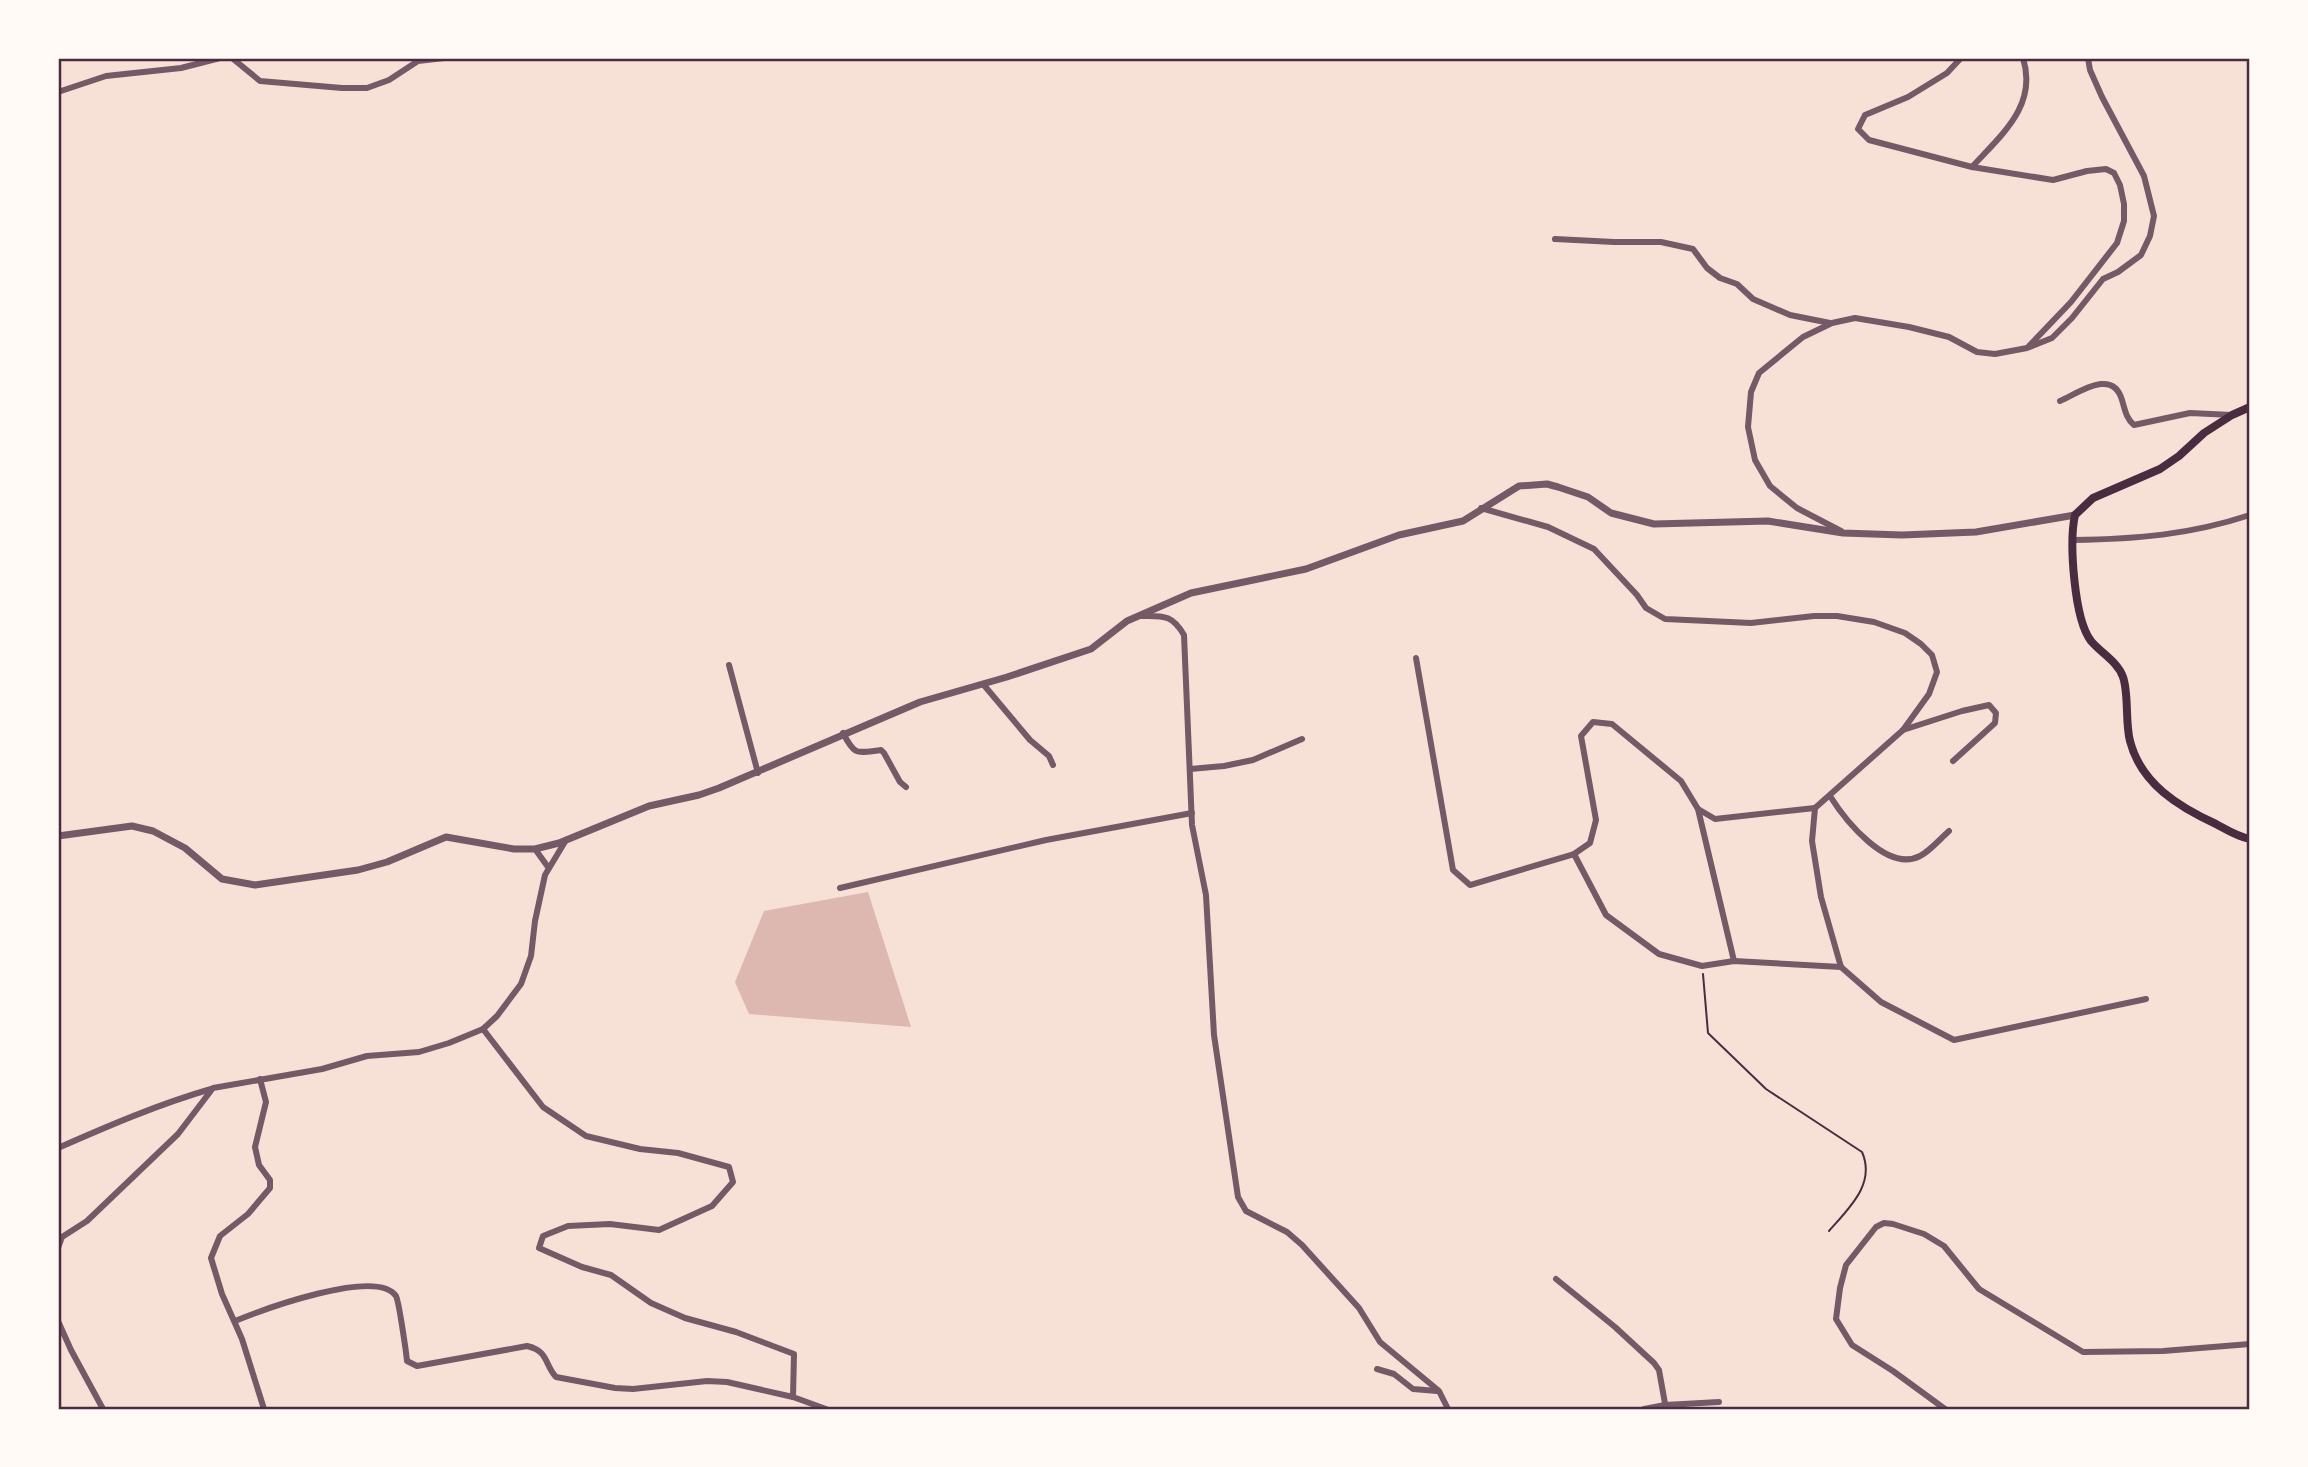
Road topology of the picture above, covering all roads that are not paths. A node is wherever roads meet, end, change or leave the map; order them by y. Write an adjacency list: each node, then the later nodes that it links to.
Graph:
1 (220, 58): 7 (street)
2 (232, 58): 3 (street)
3 (444, 58)
4 (1961, 58): 8 (street)
5 (2023, 58): 8 (street)
6 (2088, 58): 11 (street)
7 (58, 92)
8 (1972, 167): 11 (street)
9 (1555, 239): 10 (street)
10 (1832, 323): 11 (street); 18 (street)
11 (2027, 348)
12 (2060, 401): 14 (street)
13 (2250, 407): 14 (main road)
14 (2232, 415): 16 (main road)
15 (1481, 508): 18 (street); 20 (street); 24 (street)
16 (2075, 515): 18 (street); 19 (main road)
17 (2250, 515): 19 (street)
18 (1843, 533)
19 (2073, 540): 38 (main road)
20 (1141, 616): 23 (street); 29 (street)
21 (1416, 658): 41 (street)
22 (729, 665): 30 (street)
23 (983, 684): 25 (street); 28 (street)
24 (1903, 730): 27 (street); 32 (street)
25 (843, 733): 30 (street); 31 (street)
26 (1302, 739): 29 (street)
27 (1953, 761)
28 (1053, 765)
29 (1190, 769): 35 (street)
30 (758, 773): 39 (street)
31 (906, 787)
32 (1830, 796): 33 (street); 36 (street)
33 (1815, 808): 34 (street); 45 (street)
34 (1698, 809): 41 (street); 44 (street)
35 (1192, 813): 43 (street); 57 (street)
36 (1949, 831)
37 (58, 836): 40 (street)
38 (2250, 839)
39 (566, 840): 40 (street); 42 (street)
40 (535, 849): 42 (street)
41 (1574, 854): 44 (street)
42 (548, 867): 47 (street)
43 (840, 888)
44 (1734, 961): 45 (street)
45 (1841, 967): 46 (street)
46 (2146, 999)
47 (483, 1029): 48 (street); 58 (street)
48 (260, 1079): 49 (street); 54 (street)
49 (213, 1088): 50 (street); 51 (street)
50 (58, 1148)
51 (58, 1248)
52 (1556, 1279): 60 (street)
53 (58, 1321): 61 (street)
54 (235, 1321): 58 (street); 62 (street)
55 (2250, 1344): 66 (street)
56 (1377, 1369): 57 (street)
57 (1439, 1391): 64 (street)
58 (793, 1397): 63 (street)
59 (1719, 1402): 60 (street)
60 (1665, 1407): 65 (street)
61 (103, 1409)
62 (264, 1409)
63 (826, 1409)
64 (1448, 1409)
65 (1644, 1409)
66 (1945, 1409)

